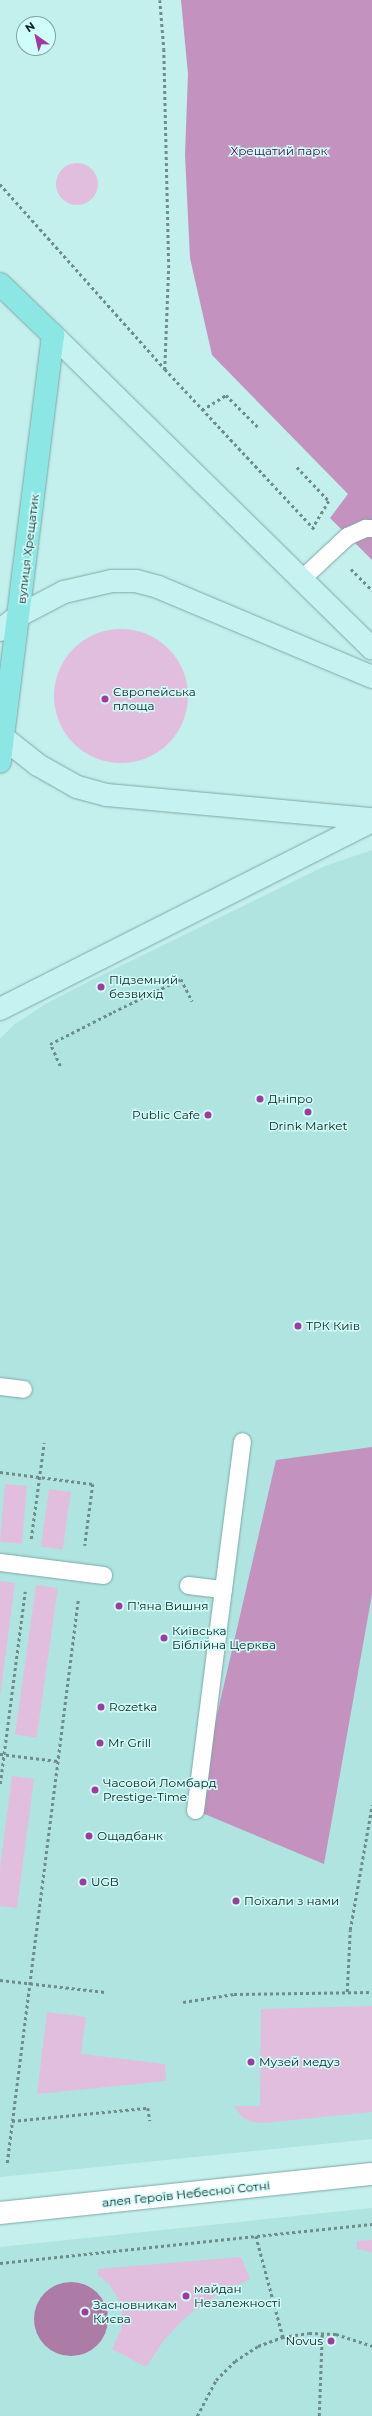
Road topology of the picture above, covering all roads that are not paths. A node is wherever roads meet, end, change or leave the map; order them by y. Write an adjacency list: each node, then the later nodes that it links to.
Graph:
1 (0, 284): 2 (main road)
2 (53, 335): 4 (main road); 5 (main road, вулиця Хрещатик)
3 (372, 528): 4 (lane)
4 (302, 578): 7 (main road)
5 (20, 615): 6 (main road); 8 (main road); 9 (main road, вулиця Хрещатик)
6 (0, 630)
7 (372, 648)
8 (372, 678)
9 (2, 736): 10 (main road, вулиця Хрещатик); 11 (main road)
10 (0, 762)
11 (372, 820): 12 (main road)
12 (0, 1010)
13 (0, 1386): 14 (lane)
14 (23, 1389)
15 (242, 1441): 19 (lane)
16 (0, 1562): 17 (lane)
17 (103, 1574)
18 (188, 1585): 19 (lane)
19 (223, 1589): 20 (lane)
20 (195, 1810)
21 (372, 2174): 22 (street, алея Героїв Небесної Сотні)
22 (0, 2213)

